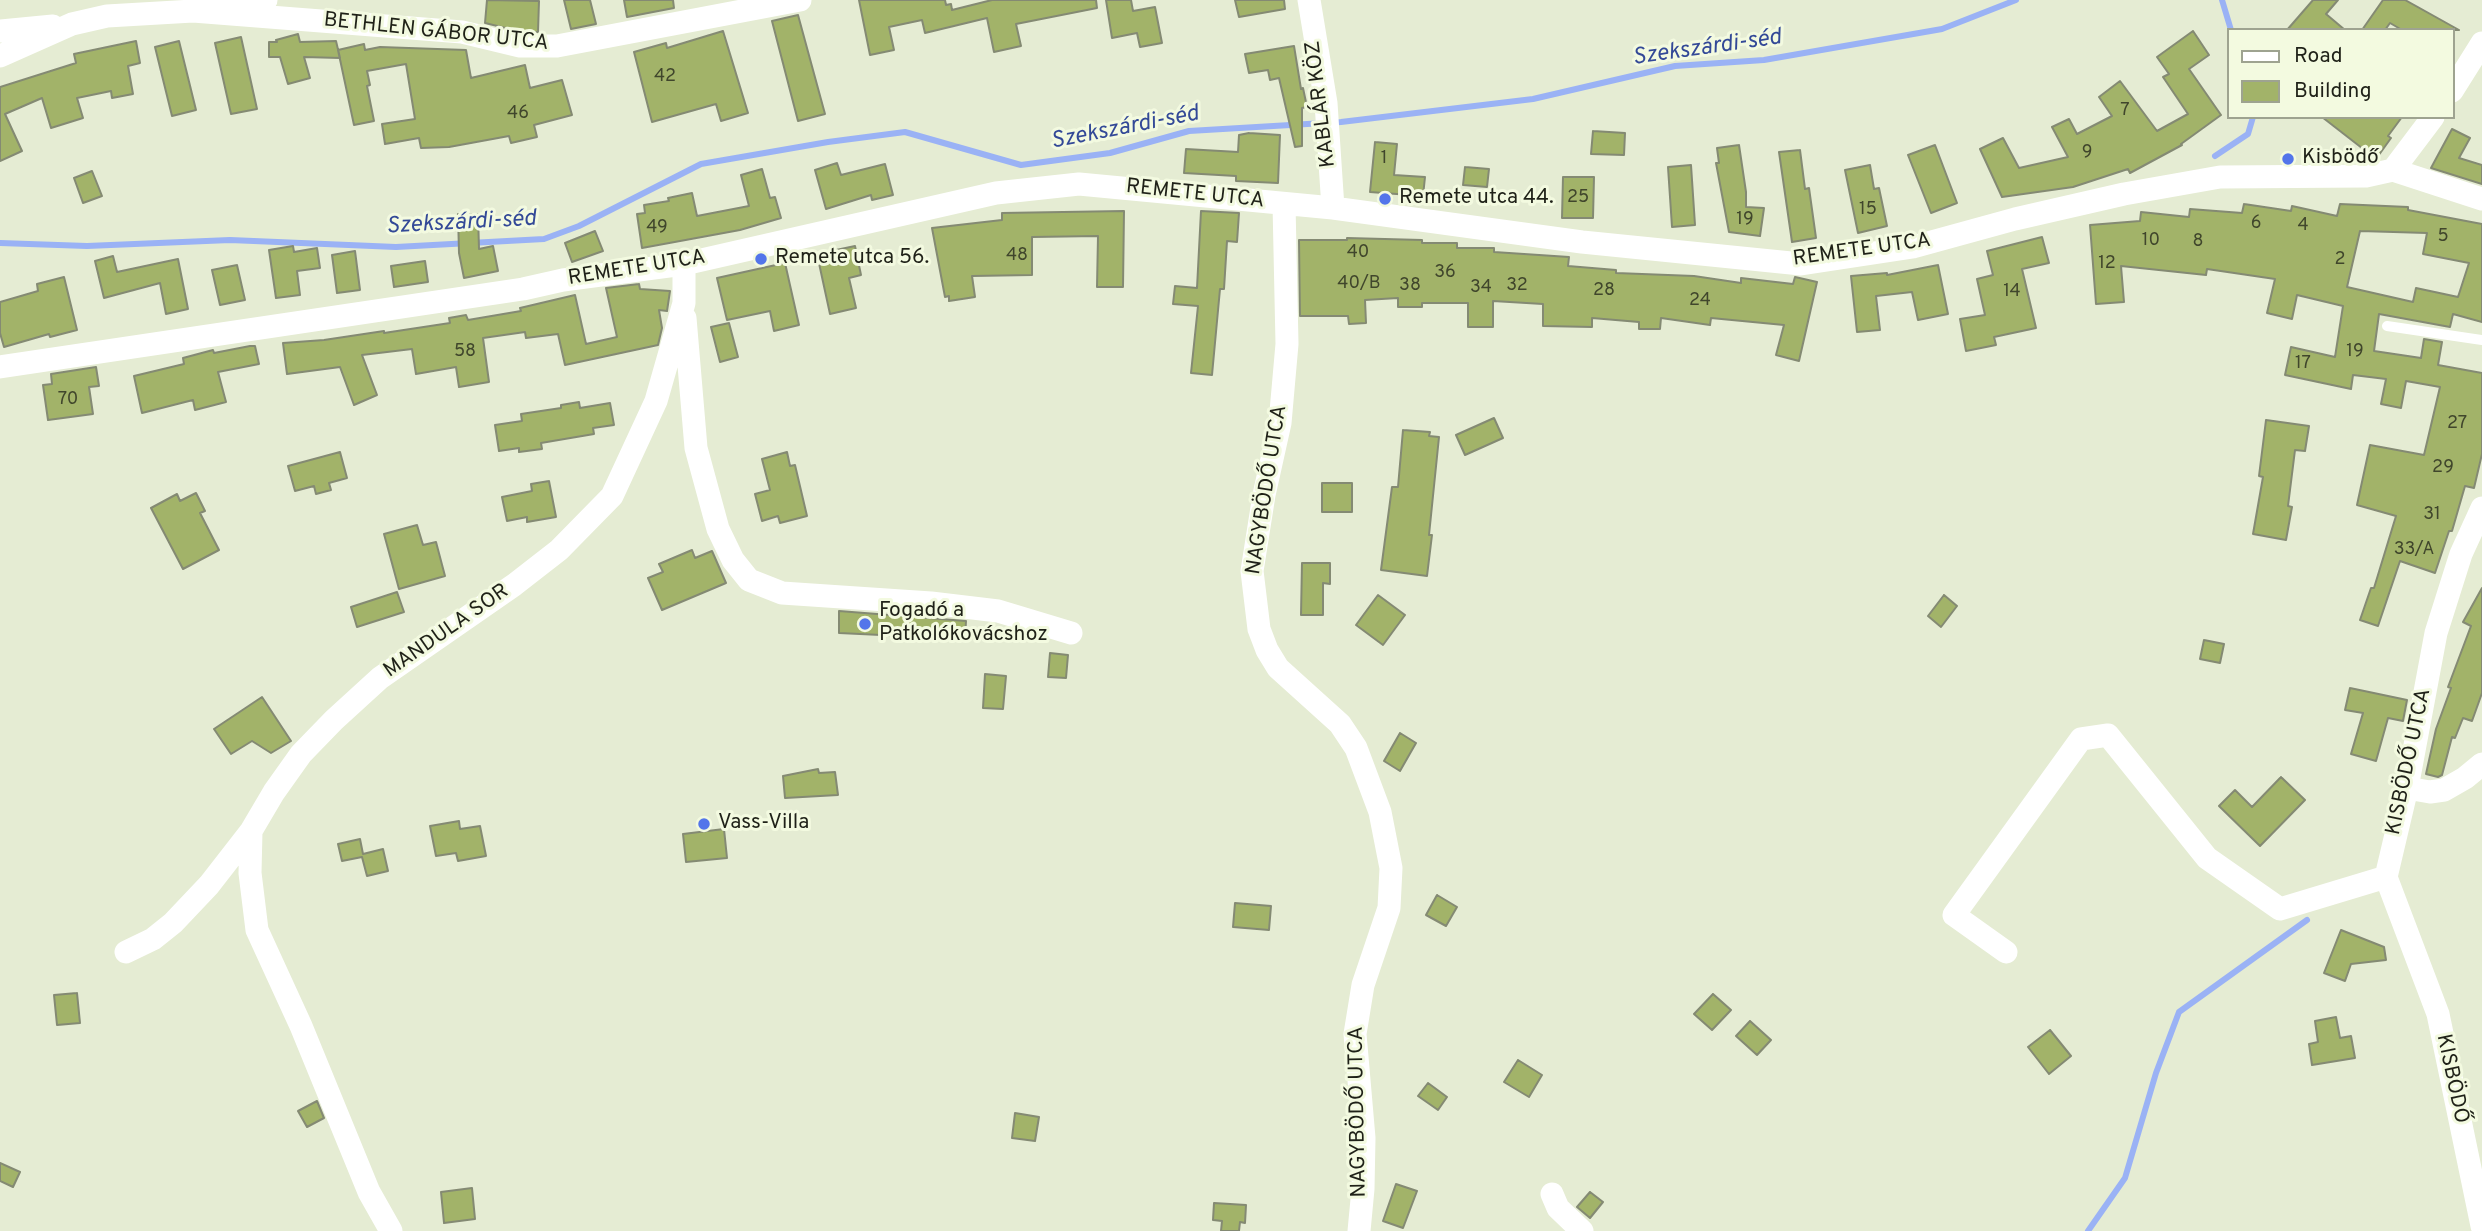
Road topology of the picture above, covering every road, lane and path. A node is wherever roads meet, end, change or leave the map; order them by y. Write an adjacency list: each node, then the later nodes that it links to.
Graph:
1 (265, 0): 5 (street)
2 (800, 0): 5 (street, BETHLEN GÁBOR UTCA)
3 (1308, 0): 15 (street, KABLÁR KÖZ)
4 (104, 8): 5 (street); 6 (street)
5 (193, 11)
6 (72, 24): 7 (street); 9 (street)
7 (0, 31)
8 (2482, 43): 10 (street)
9 (0, 56)
10 (2454, 88)
11 (2431, 119): 12 (street)
12 (2393, 170): 13 (street); 15 (street, REMETE UTCA)
13 (2482, 199)
14 (1284, 204): 15 (street, REMETE UTCA); 16 (street, REMETE UTCA); 32 (street, NAGYBÖDŐ UTCA)
15 (1333, 208)
16 (684, 264): 17 (street, MANDULA SOR); 20 (street, REMETE UTCA)
17 (684, 303): 22 (street); 25 (street, MANDULA SOR)
18 (2387, 326): 19 (lane)
19 (2482, 340)
20 (0, 367)
21 (2482, 508): 24 (street, KISBÖDŐ UTCA)
22 (1071, 633)
23 (2482, 764): 24 (street)
24 (2407, 788): 26 (street, KISBÖDŐ UTCA)
25 (251, 831): 27 (street, MANDULA SOR); 31 (street)
26 (2386, 877): 28 (street); 30 (street, KISBÖDŐ)
27 (126, 952)
28 (2006, 952)
29 (1552, 1194): 33 (street)
30 (2482, 1226)
31 (389, 1229)
32 (1359, 1231)
33 (1582, 1231)

